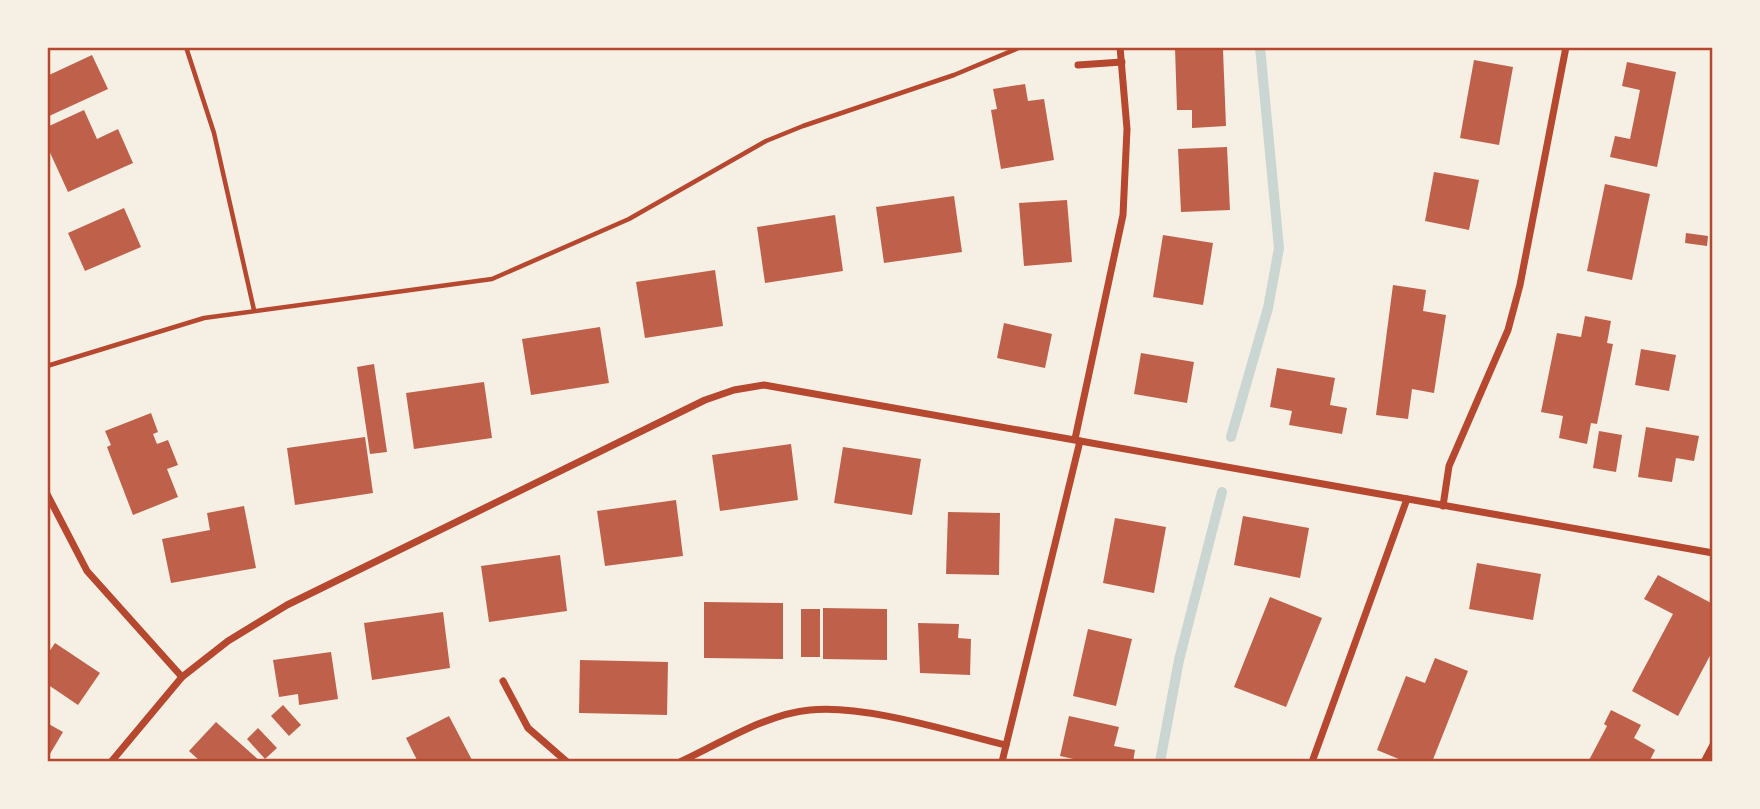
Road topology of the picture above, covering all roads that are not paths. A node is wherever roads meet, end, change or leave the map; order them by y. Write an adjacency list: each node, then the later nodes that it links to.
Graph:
1 (1120, 47): 3 (street)
2 (1566, 47): 8 (street)
3 (1122, 62): 4 (street); 5 (street)
4 (1077, 65)
5 (1077, 440): 7 (street); 10 (street); 12 (street)
6 (47, 494): 10 (street)
7 (1407, 499): 8 (street); 18 (street)
8 (1443, 506): 9 (street)
9 (1713, 553)
10 (182, 677): 14 (street)
11 (503, 681): 15 (street)
12 (1006, 745): 16 (street); 17 (street)
13 (1713, 745): 19 (street)
14 (111, 762)
15 (567, 762)
16 (680, 762)
17 (1002, 762)
18 (1312, 762)
19 (1704, 762)

